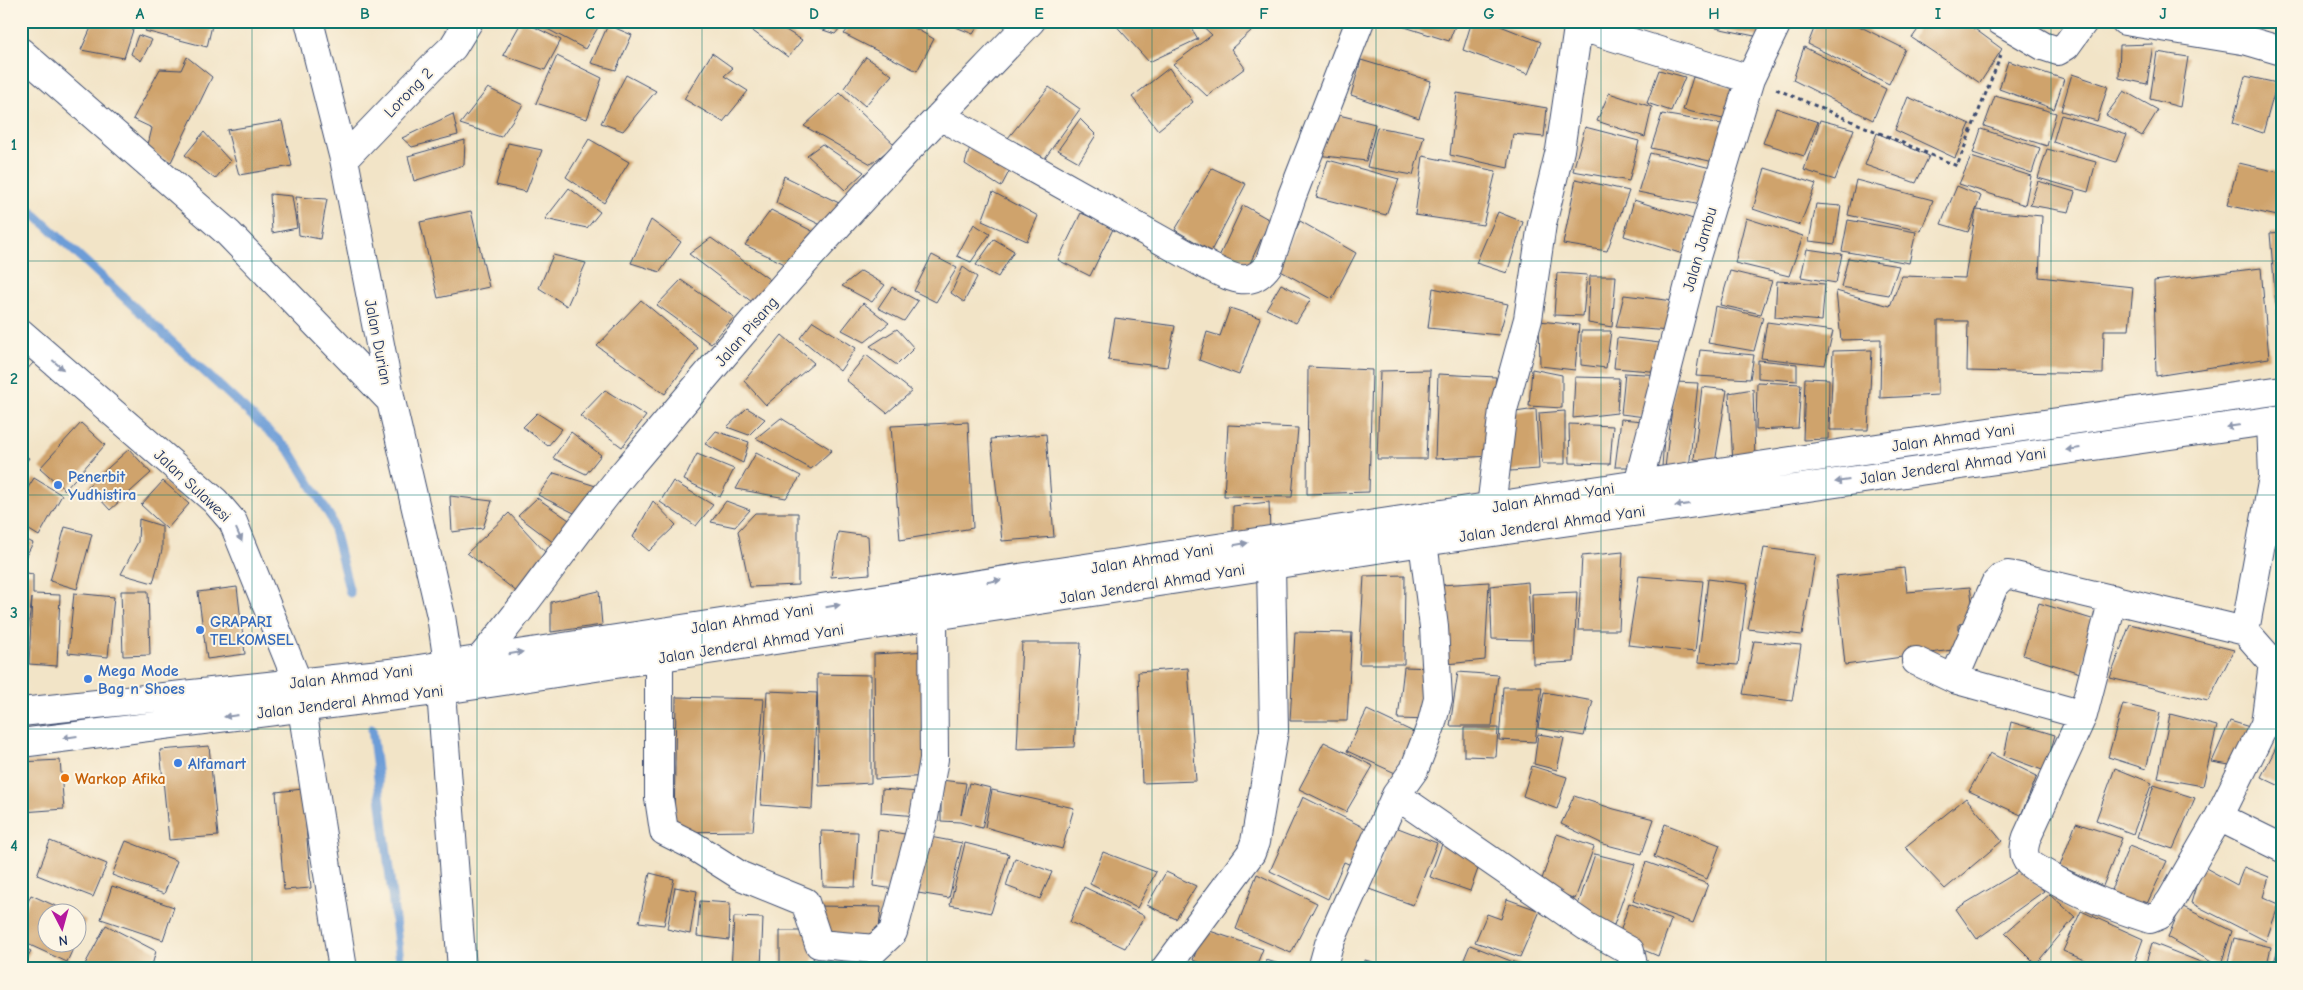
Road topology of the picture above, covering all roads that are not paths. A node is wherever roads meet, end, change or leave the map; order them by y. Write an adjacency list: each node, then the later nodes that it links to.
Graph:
1 (309, 21): 14 (street, Jalan Durian)
2 (469, 21): 14 (street, Lorong 2)
3 (1031, 21): 13 (street, Jalan Pisang)
4 (1360, 21): 13 (street)
5 (1778, 21): 12 (street, Jalan Jambu)
6 (2084, 21): 9 (street)
7 (2125, 21): 10 (street)
8 (1579, 24): 12 (street); 22 (street)
9 (2006, 25)
10 (2282, 51)
11 (21, 52): 17 (street)
12 (1750, 78): 21 (street, Jalan Jambu)
13 (940, 116): 29 (street, Jalan Pisang)
14 (344, 160): 17 (street, Jalan Durian)
15 (21, 333): 35 (street, Jalan Sulawesi, one-way to 35)
16 (2282, 390): 19 (street, Jalan Ahmad Yani)
17 (391, 401): 31 (street, Jalan Durian)
18 (2276, 420): 20 (street, Jalan Jenderal Ahmad Yani, one-way to 20); 27 (street)
19 (1897, 445): 20 (street); 21 (street, Jalan Ahmad Yani)
20 (1901, 473): 23 (street, Jalan Jenderal Ahmad Yani, one-way to 23)
21 (1638, 484): 22 (street, Jalan Ahmad Yani)
22 (1491, 506): 29 (street, Jalan Ahmad Yani, one-way to 22)
23 (1423, 542): 24 (street, Jalan Jenderal Ahmad Yani); 39 (street)
24 (1271, 564): 26 (street, Jalan Jenderal Ahmad Yani); 44 (street)
25 (2114, 599): 27 (street); 32 (street); 37 (street)
26 (933, 616): 28 (street, Jalan Jenderal Ahmad Yani); 28 (street)
27 (2244, 631): 40 (street)
28 (659, 658): 34 (street, Jalan Jenderal Ahmad Yani)
29 (480, 659): 31 (street, Jalan Ahmad Yani)
30 (1916, 661): 32 (street)
31 (448, 664): 33 (street, Jalan Ahmad Yani); 34 (street, Jalan Durian)
32 (1954, 679): 37 (street)
33 (402, 684): 34 (street, Jalan Jenderal Ahmad Yani); 35 (street, Jalan Ahmad Yani)
34 (444, 690): 43 (street, Jalan Durian)
35 (314, 693): 36 (street, Jalan Ahmad Yani); 38 (street, Jalan Jenderal Ahmad Yani, one-way to 38); 42 (street, Jalan Sulawesi)
36 (21, 712)
37 (2083, 715): 40 (street)
38 (21, 743)
39 (1396, 795): 45 (street); 46 (street)
40 (2219, 817): 41 (street)
41 (2282, 848)
42 (343, 969)
43 (462, 969)
44 (1166, 969)
45 (1322, 969)
46 (1634, 969)

